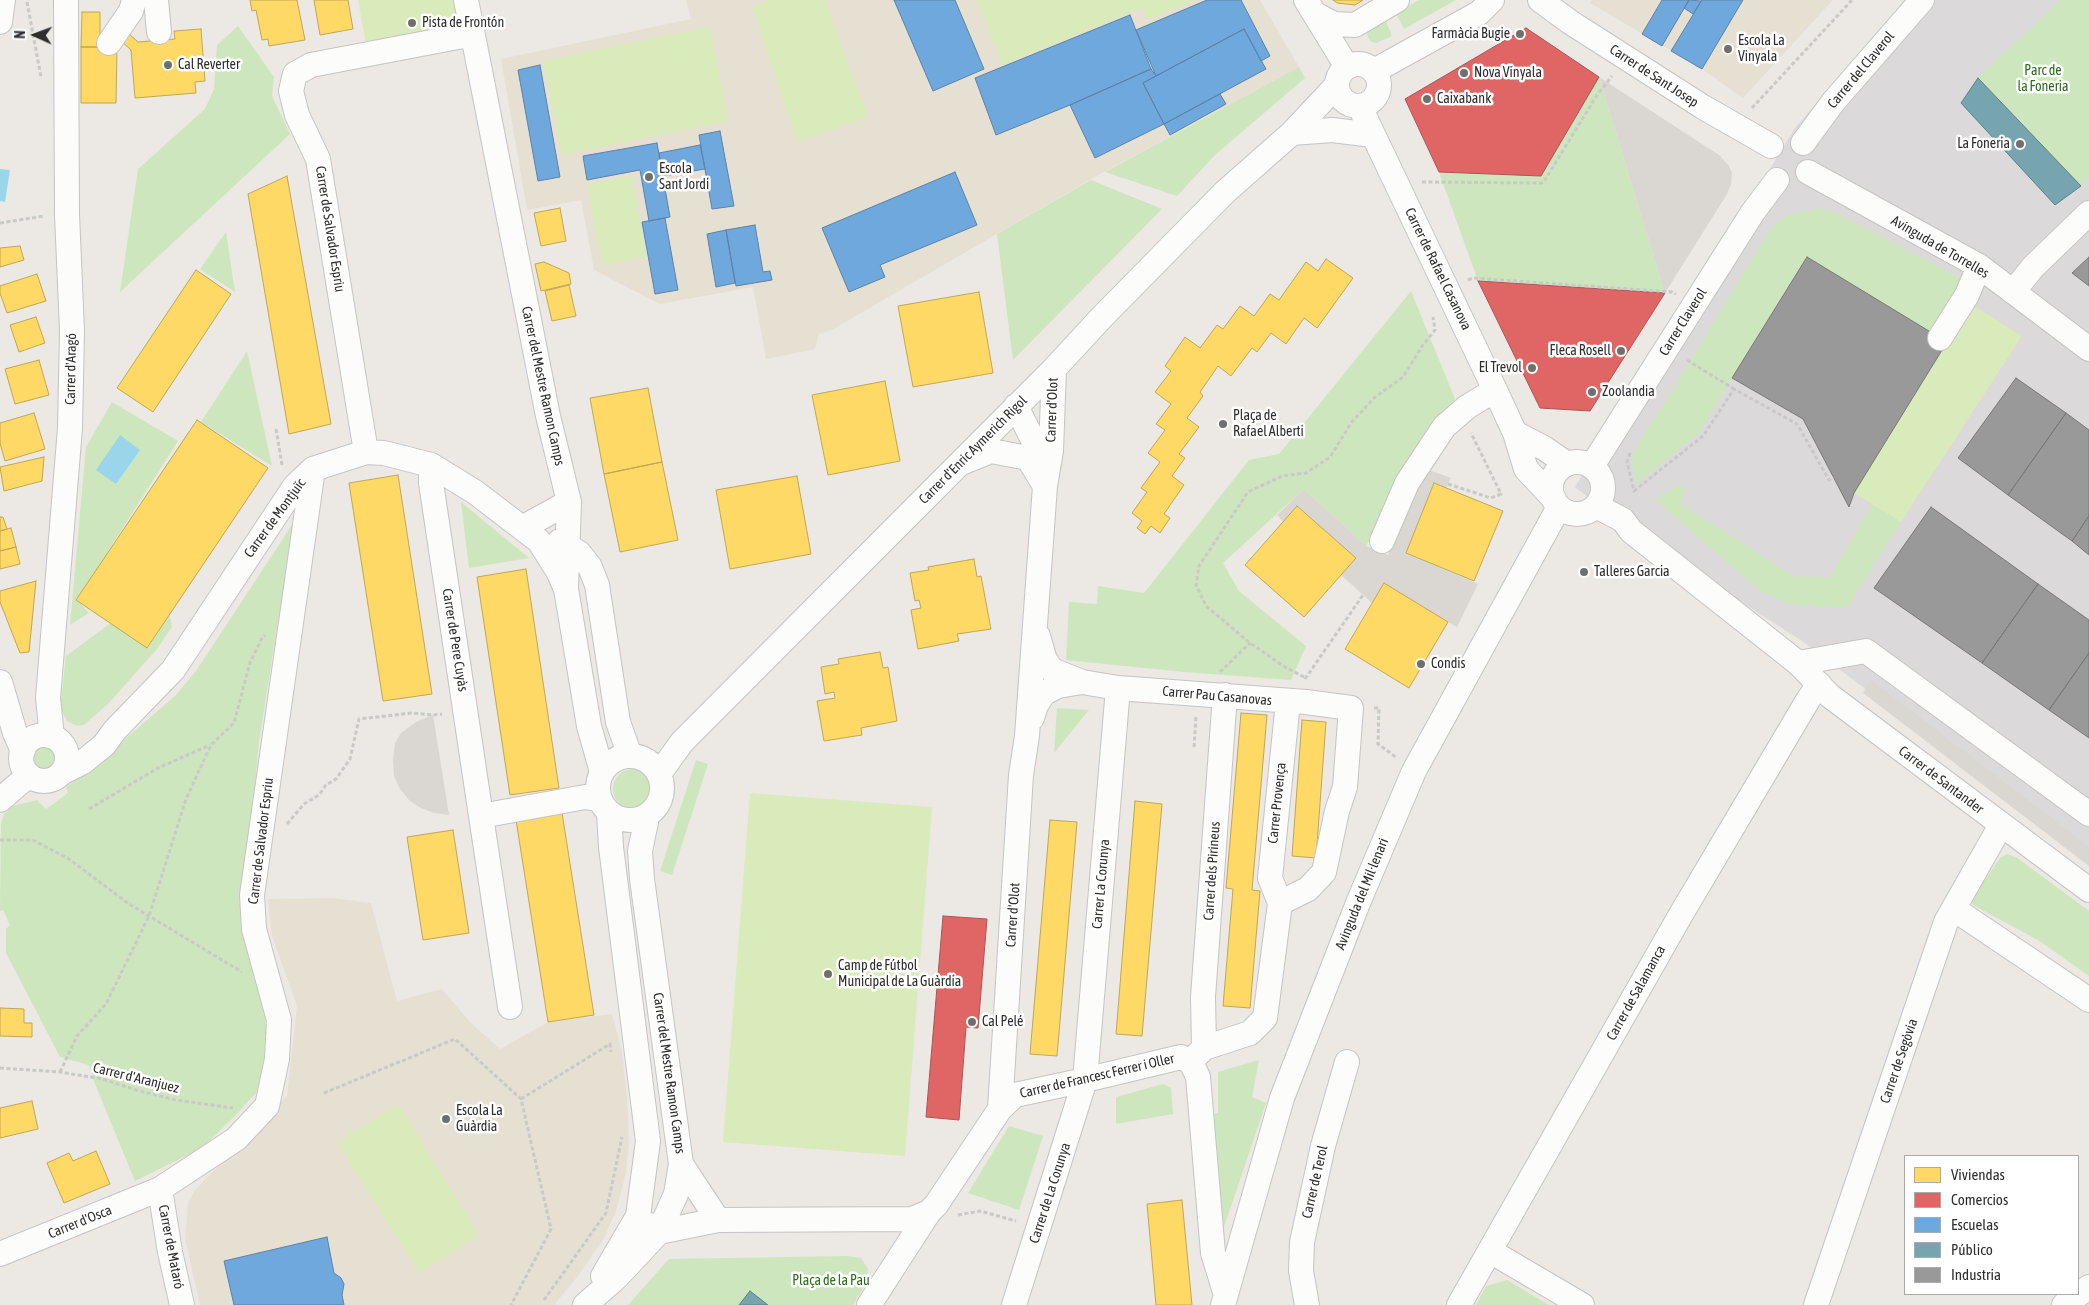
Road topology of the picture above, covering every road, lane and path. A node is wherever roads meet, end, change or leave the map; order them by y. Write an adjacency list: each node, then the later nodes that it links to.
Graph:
1 (3, 0): 12 (street)
2 (66, 0): 82 (street, Carrer d'Aragó)
3 (134, 0): 15 (street)
4 (156, 0): 13 (street)
5 (466, 0): 14 (street, Carrer del Mestre Ramon Camps)
6 (1397, 0): 11 (street)
7 (1492, 0): 17 (street)
8 (1540, 0): 16 (street, Carrer de Sant Josep)
9 (1852, 0): 20 (path)
10 (1922, 0): 23 (street, Carrer del Claverol)
11 (1311, 7): 18 (street, Carrer de Rafael Casanova)
12 (0, 22)
13 (159, 32)
14 (473, 39): 47 (street, Carrer de Salvador Espriu); 57 (street, Carrer del Mestre Ramon Camps)
15 (109, 43)
16 (1627, 58): 20 (street, Carrer de Sant Josep); 27 (path)
17 (1374, 71): 18 (street); 19 (street)
18 (1342, 76): 19 (street, Carrer de Rafael Casanova); 21 (street, Carrer d'Enric Aymerich Rigol)
19 (1358, 107): 21 (street, Carrer d'Enric Aymerich Rigol); 22 (street, Carrer de Rafael Casanova)
20 (1734, 126): 24 (street, Carrer de Sant Josep)
21 (1292, 133): 22 (street); 38 (street, Carrer d'Enric Aymerich Rigol)
22 (1373, 134): 27 (street, Carrer de Rafael Casanova)
23 (1803, 143): 24 (street); 25 (street)
24 (1771, 146): 26 (street)
25 (1808, 172): 26 (street); 31 (street, Avinguda de Torrelles)
26 (1777, 180): 34 (street, Carrer Claverol)
27 (1397, 182): 32 (street, Carrer de Rafael Casanova)
28 (2089, 213): 33 (street)
29 (38, 217): 30 (path)
30 (0, 223)
31 (1979, 266): 33 (street, Avinguda de Torrelles); 35 (street)
32 (1449, 290): 34 (path); 40 (street, Carrer de Rafael Casanova); 67 (path)
33 (2012, 292): 36 (street, Avinguda de Torrelles)
34 (1694, 305): 51 (street, Carrer Claverol)
35 (1940, 338)
36 (2089, 349)
37 (1687, 360): 39 (path)
38 (1054, 370): 41 (street, Carrer d'Enric Aymerich Rigol); 46 (street, Carrer d'Olot)
39 (1734, 389): 45 (path); 54 (path)
40 (1495, 390): 42 (street); 44 (street, Carrer de Rafael Casanova)
41 (1024, 399): 46 (street, Carrer d'Olot); 48 (street, Carrer d'Enric Aymerich Rigol); 56 (street, Carrer d'Olot)
42 (1461, 412): 55 (path); 61 (street)
43 (276, 429): 52 (path)
44 (1514, 433): 49 (street); 58 (street, Carrer de Rafael Casanova)
45 (1631, 449)
46 (1051, 451): 56 (street, Carrer d'Olot)
47 (366, 452): 50 (street, Carrer de Montjuïc); 53 (street, Carrer de Montjuïc)
48 (958, 464): 56 (street); 90 (street, Carrer d'Enric Aymerich Rigol)
49 (1567, 464): 51 (street); 58 (street)
50 (431, 465): 60 (street, Carrer de Montjuïc); 78 (street, Carrer de Pere Cuyàs)
51 (1592, 466): 59 (street)
52 (282, 467)
53 (313, 468): 65 (street, Carrer de Salvador Espriu); 80 (street, Carrer de Montjuïc)
54 (1833, 477)
55 (1448, 484)
56 (1045, 486): 66 (street, Carrer d'Olot)
57 (569, 502): 60 (street); 62 (street, Carrer del Mestre Ramon Camps)
58 (1556, 503): 59 (street); 132 (street, Avinguda del Mil·lenari)
59 (1596, 506): 68 (street, Carrer de Santander)
60 (522, 528): 62 (street, Carrer de Montjuïc); 63 (street, Carrer de Montjuïc)
61 (1382, 541)
62 (574, 549): 63 (street, Carrer del Mestre Ramon Camps); 87 (street)
63 (566, 589): 89 (street, Carrer del Mestre Ramon Camps)
64 (1363, 595): 69 (path)
65 (291, 620): 84 (path); 105 (street, Carrer de Salvador Espriu)
66 (1036, 625): 71 (street, Carrer Pau Casanovas); 81 (street, Carrer d'Olot)
67 (1250, 643): 69 (path); 74 (path)
68 (1798, 663): 72 (street, Carrer de Santander); 95 (street)
69 (1305, 677): 76 (path)
70 (0, 682): 86 (street)
71 (1082, 682): 73 (street, Carrer Pau Casanovas); 81 (street, Carrer Pau Casanovas)
72 (1819, 684): 98 (street, Carrer de Santander); 127 (street, Carrer de Salamanca)
73 (1118, 688): 74 (street, Carrer Pau Casanovas); 113 (street, Carrer La Corunya)
74 (1198, 693): 75 (street, Carrer Pau Casanovas)
75 (1225, 696): 76 (street, Carrer Pau Casanovas); 109 (street, Carrer dels Pirineus)
76 (1297, 702): 102 (street, Carrer Provença); 102 (street, Carrer Pau Casanovas)
77 (1379, 708): 83 (path)
78 (465, 711): 96 (street, Carrer de Pere Cuyàs); 99 (path)
79 (1195, 722): 85 (path)
80 (115, 730): 82 (street, Carrer de Montjuïc); 88 (street, Carrer de Montjuïc)
81 (1027, 736): 117 (street, Carrer d'Olot)
82 (58, 741): 86 (street); 88 (street)
83 (1378, 744)
84 (211, 745): 94 (path); 104 (path)
85 (1194, 748)
86 (23, 751): 91 (street)
87 (630, 756): 89 (street); 90 (street)
88 (63, 772): 91 (street)
89 (602, 772): 93 (street, Carrer del Mestre Ramon Camps)
90 (659, 774): 97 (street, Carrer del Mestre Ramon Camps)
91 (29, 776): 92 (street)
92 (0, 800)
93 (604, 806): 96 (street); 97 (street); 123 (street, Carrer del Mestre Ramon Camps)
94 (89, 809)
95 (2089, 814)
96 (481, 816): 107 (street, Carrer de Pere Cuyàs)
97 (647, 817): 119 (street, Carrer del Mestre Ramon Camps)
98 (2001, 825): 101 (street, Carrer de Santander); 103 (street, Carrer de Segòvia)
99 (285, 826)
100 (0, 840): 104 (path)
101 (2089, 890)
102 (1280, 903): 109 (street, Carrer de Francesc Ferrer i Oller)
103 (1954, 909): 106 (street); 142 (street, Carrer de Segòvia)
104 (149, 916): 105 (path); 112 (path)
105 (267, 976): 116 (street, Carrer de Salvador Espriu)
106 (2089, 1000)
107 (510, 1007)
108 (611, 1053): 115 (path)
109 (1197, 1055): 113 (street, Carrer de Francesc Ferrer i Oller); 132 (street, Carrer dels Pirineus)
110 (1348, 1062): 139 (street, Carrer de Terol)
111 (0, 1068): 112 (path, Carrer d'Aranjuez)
112 (60, 1072): 116 (path, Carrer d'Aranjuez)
113 (1085, 1080): 117 (street, Carrer de Francesc Ferrer i Oller); 125 (street, Carrer de La Corunya)
114 (324, 1093): 115 (path)
115 (521, 1099): 136 (path)
116 (267, 1106): 120 (street)
117 (1000, 1108): 122 (street, Carrer d'Olot)
118 (623, 1134): 133 (path)
119 (682, 1164): 121 (street, Carrer del Mestre Ramon Camps); 124 (street)
120 (160, 1189): 128 (street, Carrer d'Osca); 135 (street, Carrer de Mataró)
121 (671, 1204): 123 (street); 124 (street); 126 (street, Carrer del Mestre Ramon Camps)
122 (932, 1208): 124 (street); 125 (path); 137 (street, Carrer d'Olot)
123 (638, 1216): 126 (street); 134 (street, Carrer del Mestre Ramon Camps)
124 (718, 1220): 126 (street)
125 (1039, 1227): 138 (street, Carrer de La Corunya)
126 (660, 1232): 134 (street, Carrer del Mestre Ramon Camps)
127 (1490, 1251): 140 (street, Carrer de Salamanca); 141 (street)
128 (0, 1254)
129 (2089, 1286): 130 (street)
130 (2079, 1294)
131 (2077, 1295): 143 (street)
132 (1224, 1299)
133 (544, 1300)
134 (588, 1301)
135 (182, 1305)
136 (511, 1305)
137 (869, 1305)
138 (1014, 1305)
139 (1306, 1305)
140 (1459, 1305)
141 (1582, 1305)
142 (1816, 1305)
143 (2064, 1305)

